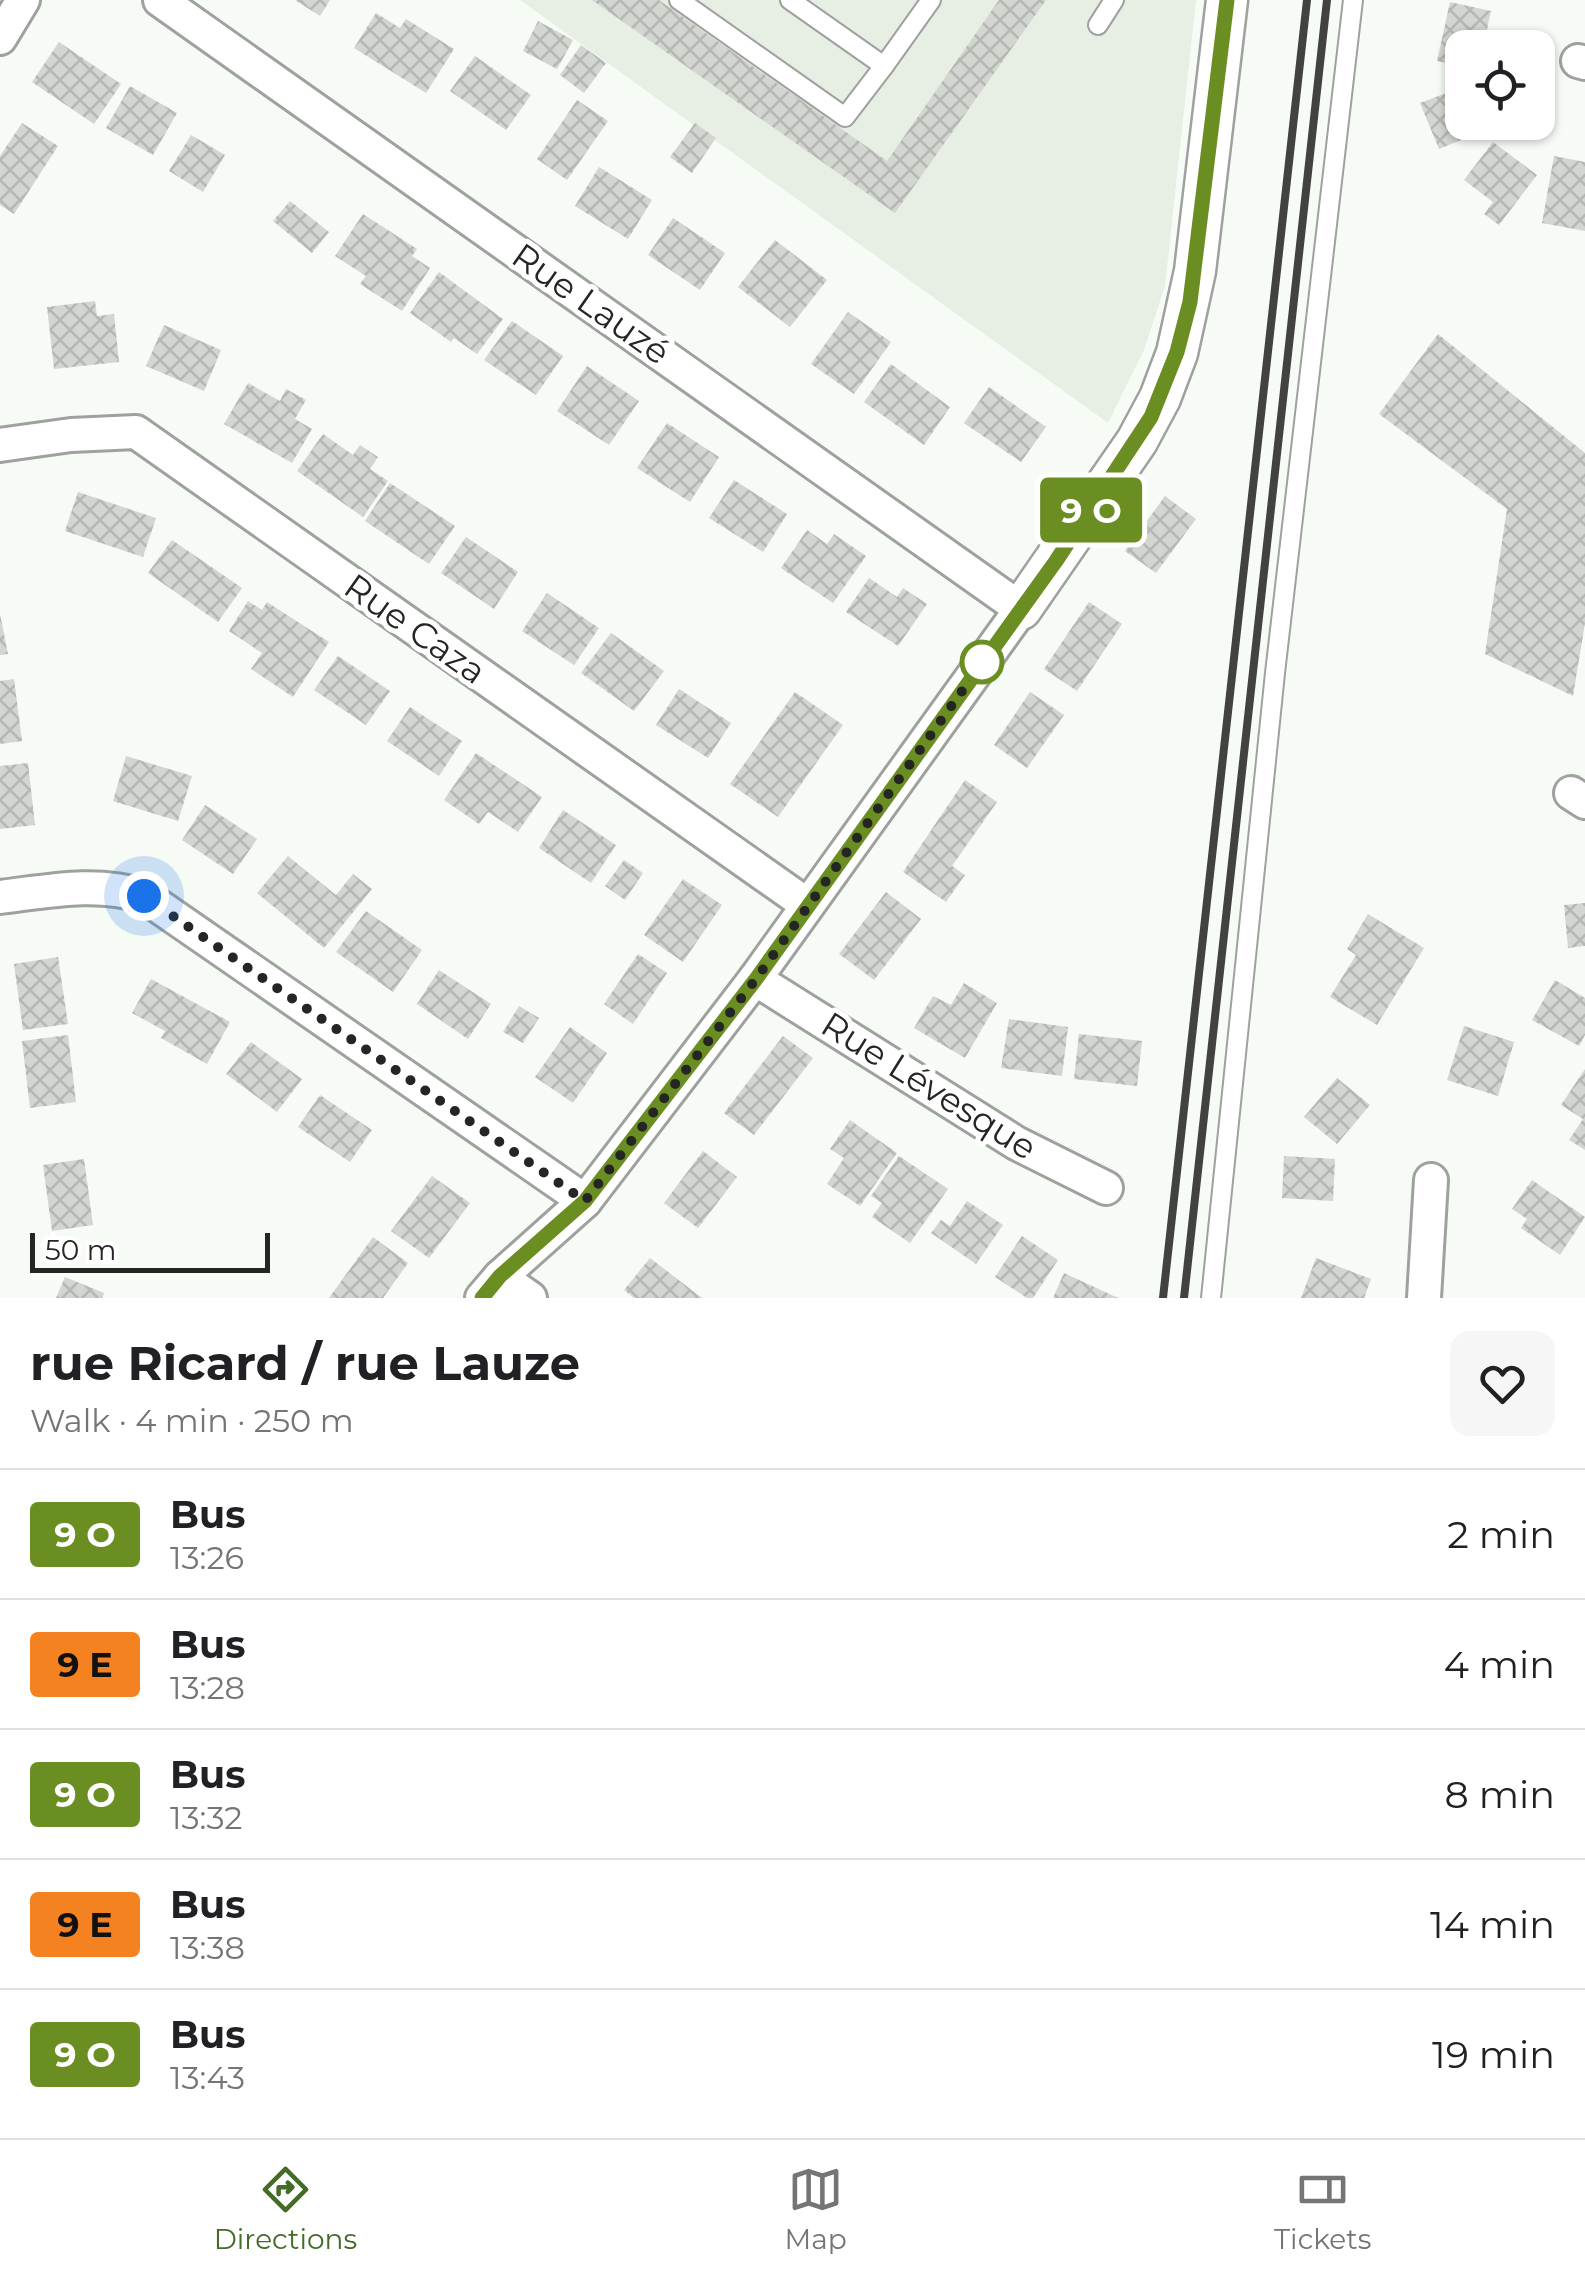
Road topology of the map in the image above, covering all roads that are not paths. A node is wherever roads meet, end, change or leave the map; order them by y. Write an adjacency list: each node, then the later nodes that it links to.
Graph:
1 (23, 0): 10 (street)
2 (160, 0): 13 (street, Rue Lauzé)
3 (679, 0): 11 (lane)
4 (790, 0): 11 (lane)
5 (931, 0): 11 (lane)
6 (1114, 0): 9 (lane)
7 (1228, 0): 13 (street)
8 (1353, 0): 22 (lane)
9 (1098, 25)
10 (0, 38)
11 (884, 66)
12 (0, 445): 15 (street, Rue Caza)
13 (1021, 609): 15 (street)
14 (0, 897): 19 (street)
15 (806, 904): 16 (street)
16 (756, 979): 18 (street, Rue Lévesque); 19 (street)
17 (1431, 1180): 23 (street)
18 (1106, 1188)
19 (585, 1201): 20 (street)
20 (491, 1287): 21 (street)
21 (530, 1298)
22 (1211, 1298)
23 (1424, 1298)

